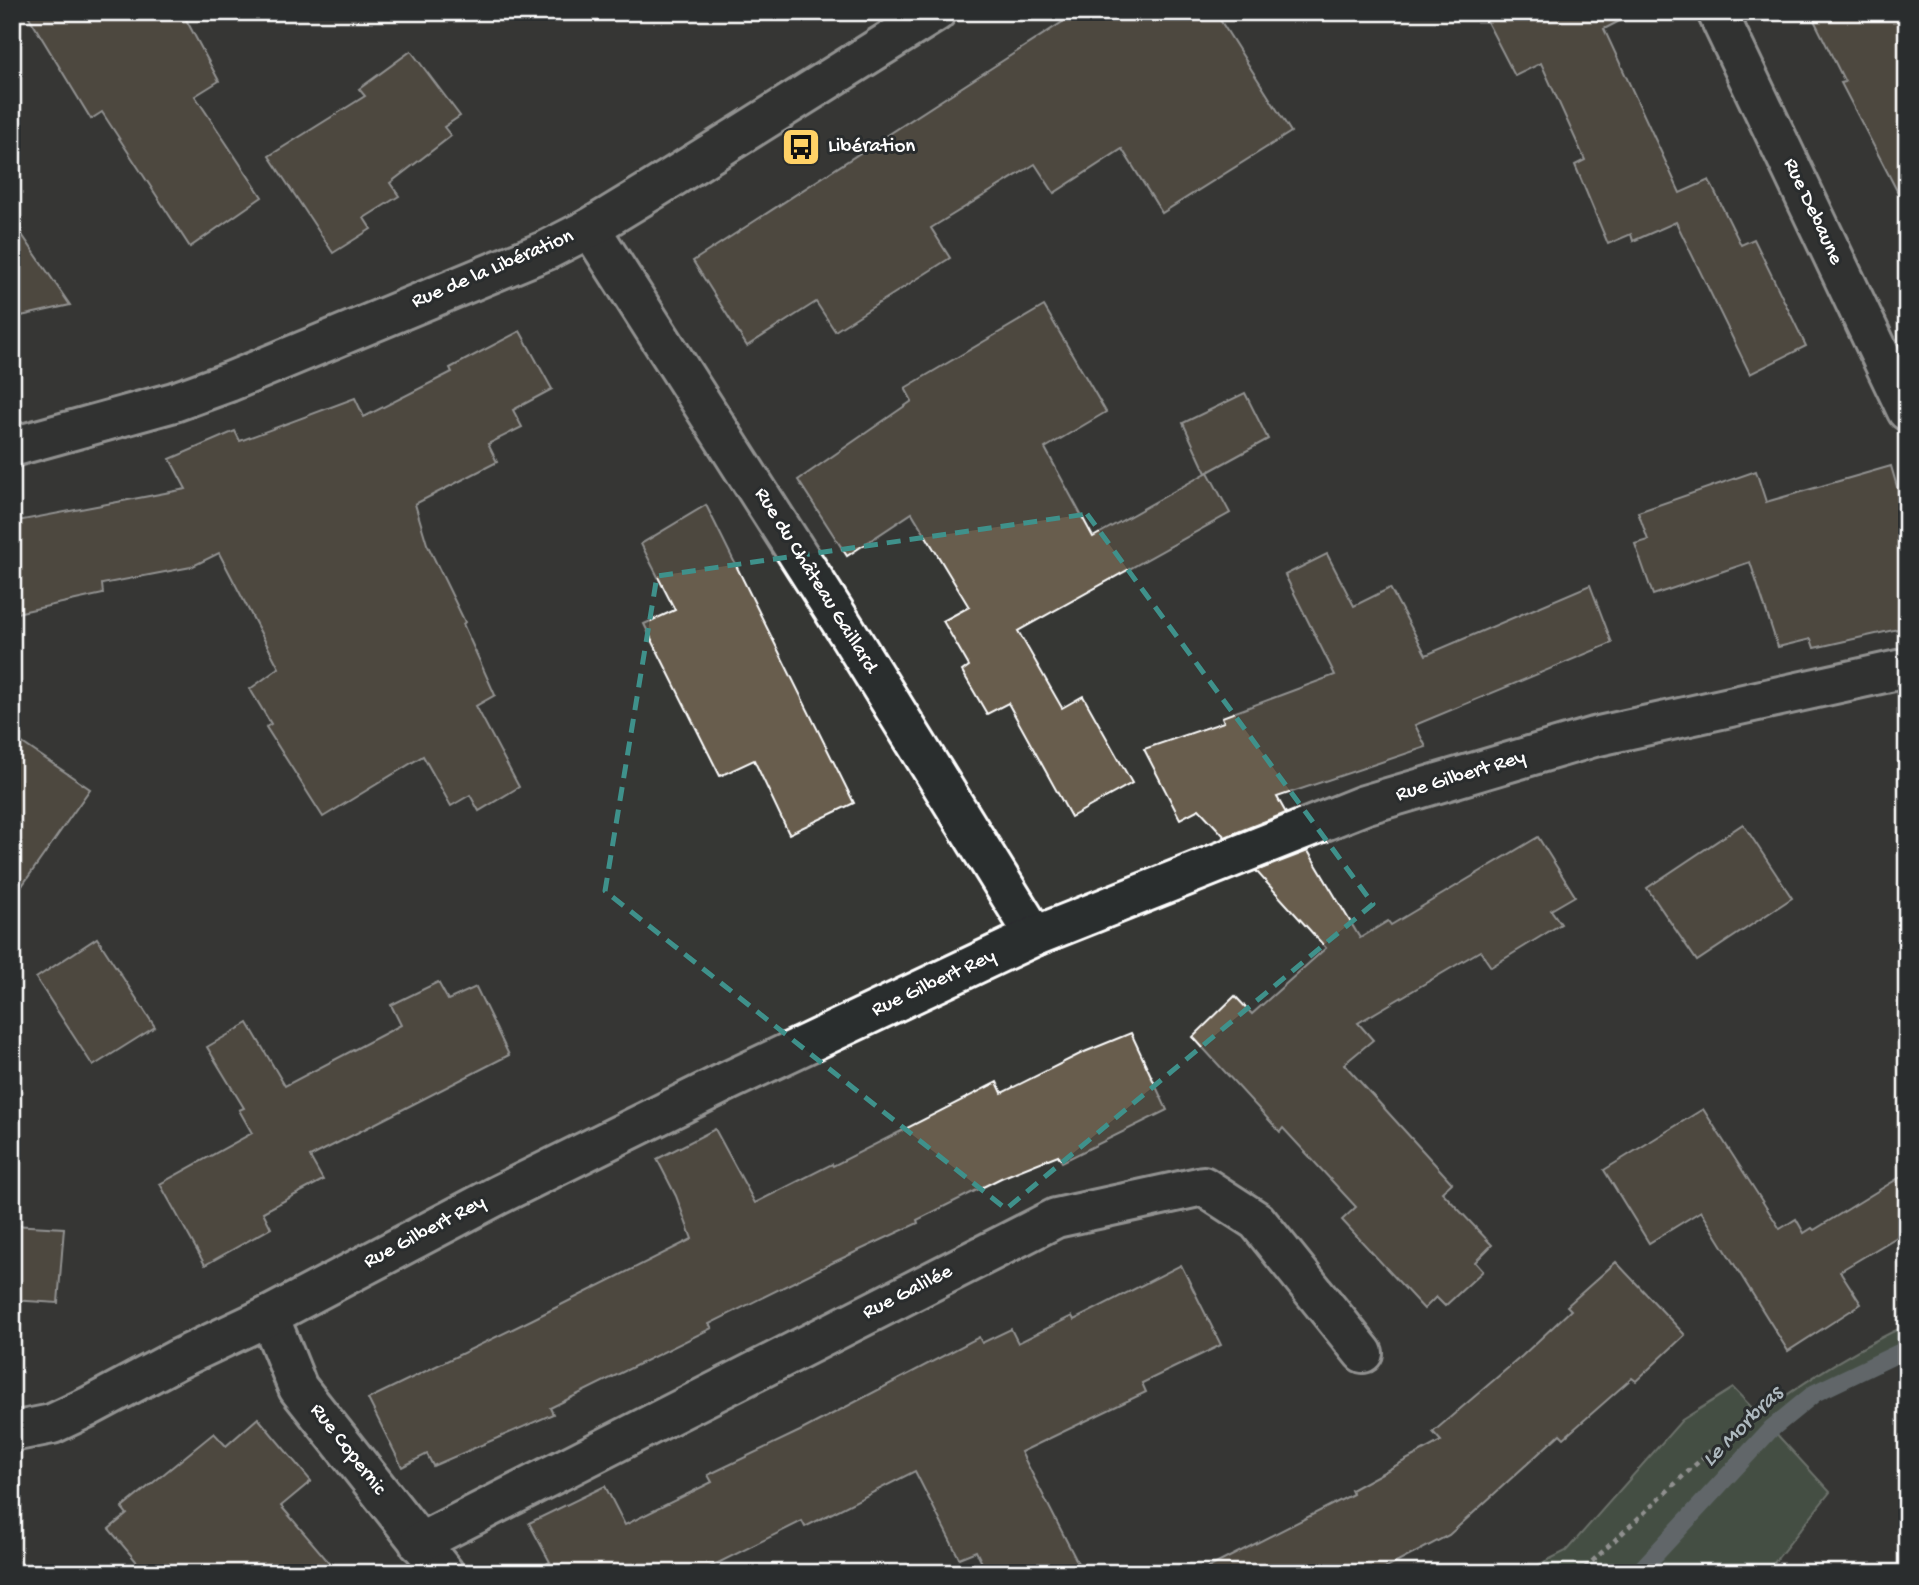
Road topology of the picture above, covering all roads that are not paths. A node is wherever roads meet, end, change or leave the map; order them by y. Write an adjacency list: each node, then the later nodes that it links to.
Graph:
1 (936, 12): 3 (street, Rue de la Libération)
2 (1717, 12): 4 (street, Rue Debaune)
3 (590, 228): 5 (street, Rue de la Libération); 7 (street, Rue du Château Gaillard)
4 (1907, 411)
5 (12, 447)
6 (1907, 668): 7 (street, Rue Gilbert Rey)
7 (1035, 936): 8 (street, Rue Gilbert Rey)
8 (268, 1316): 10 (street, Rue Gilbert Rey); 11 (street, Rue Copernic)
9 (1363, 1353): 11 (street, Rue Galilée)
10 (12, 1432)
11 (419, 1543): 12 (street, Rue Copernic)
12 (444, 1573)

